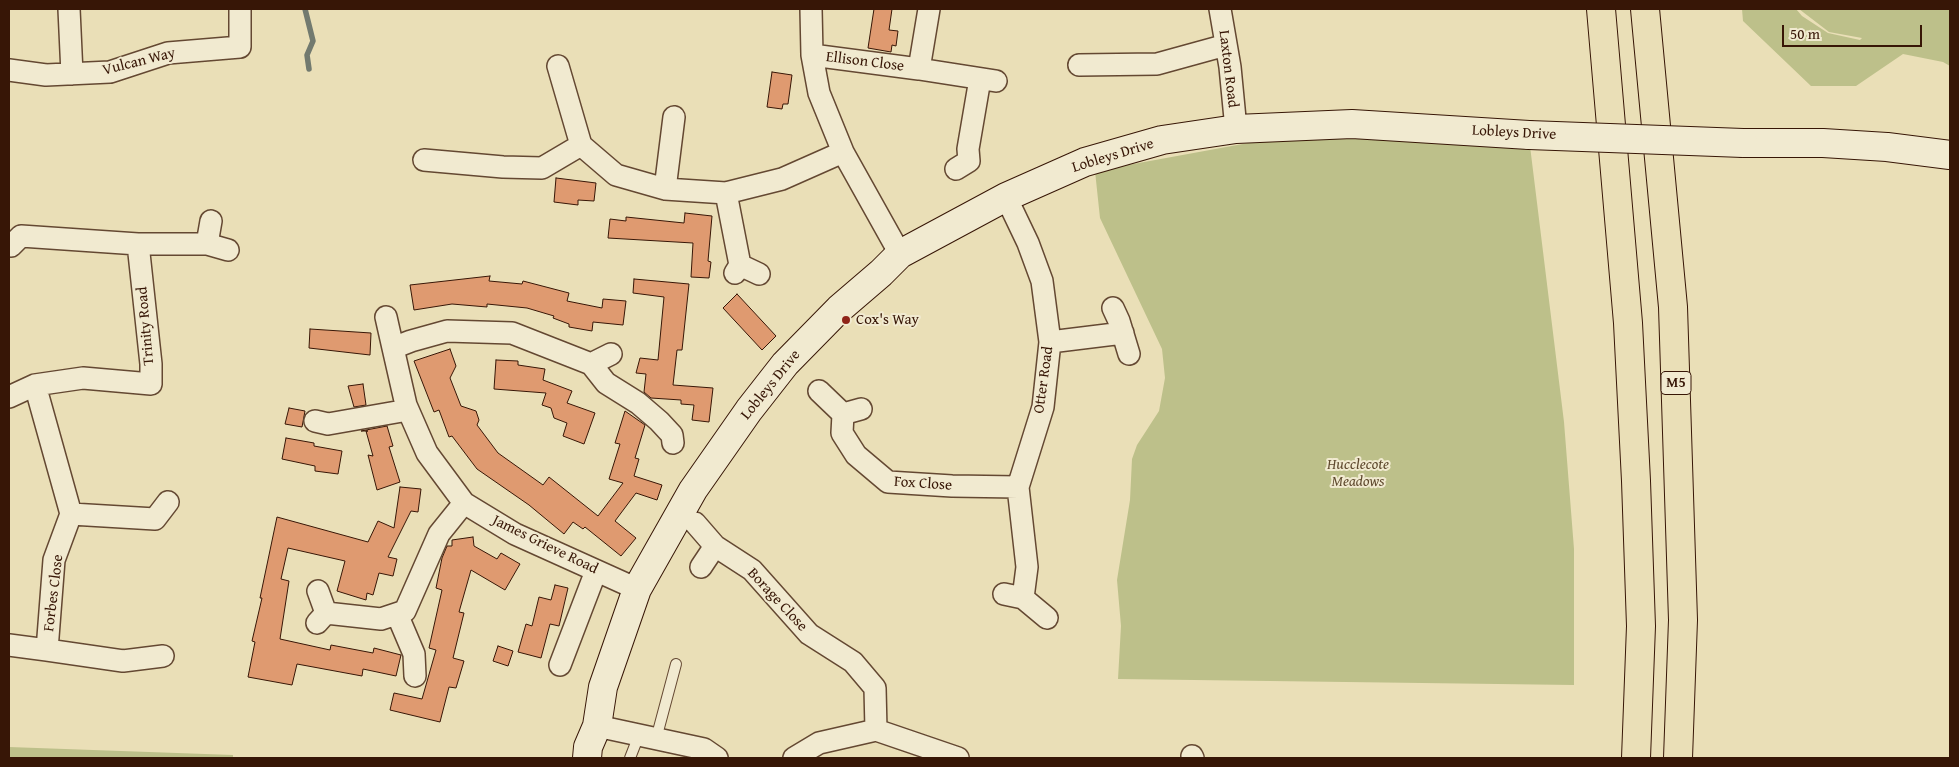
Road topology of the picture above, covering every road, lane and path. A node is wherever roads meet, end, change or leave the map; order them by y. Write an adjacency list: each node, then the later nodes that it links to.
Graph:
1 (69, 9): 14 (street)
2 (240, 9): 14 (street, Vulcan Way)
3 (811, 9): 9 (street)
4 (929, 9): 12 (street, Ellison Close)
5 (1220, 9): 8 (street, Laxton Road)
6 (1601, 9): 72 (highway)
7 (1645, 9): 73 (highway, M5)
8 (1226, 45): 10 (street); 16 (street, Laxton Road)
9 (812, 55): 12 (street, Ellison Close); 18 (street)
10 (1079, 64)
11 (558, 66): 17 (street)
12 (919, 69): 21 (street, Ellison Close)
13 (9, 70): 14 (street, Vulcan Way)
14 (72, 74)
15 (674, 117): 22 (street)
16 (1236, 129): 19 (street, Lobleys Drive, bridge); 24 (street, Lobleys Drive)
17 (581, 145): 20 (street); 22 (street)
18 (842, 152): 23 (street); 30 (street)
19 (1950, 155)
20 (424, 160)
21 (956, 169)
22 (664, 189): 23 (street)
23 (726, 193): 31 (street)
24 (1006, 197): 30 (street, Lobleys Drive); 35 (street, Otter Road)
25 (211, 221): 28 (street)
26 (14, 236): 27 (street)
27 (138, 244): 28 (street); 40 (street, Trinity Road)
28 (207, 244): 29 (street)
29 (228, 250)
30 (900, 254): 54 (street, Lobleys Drive)
31 (745, 271)
32 (1113, 308): 34 (street)
33 (386, 317): 36 (street, James Grieve Road)
34 (1123, 333): 35 (street); 38 (street)
35 (1050, 342): 46 (street, Otter Road)
36 (393, 348): 39 (street); 43 (street, James Grieve Road)
37 (611, 354): 39 (street)
38 (1129, 354)
39 (592, 364): 45 (street)
40 (35, 385): 42 (street, Trinity Road); 49 (street)
41 (819, 391): 46 (street, Fox Close)
42 (9, 397)
43 (408, 410): 44 (street); 48 (street, James Grieve Road)
44 (315, 422)
45 (673, 443)
46 (1018, 487): 57 (street, Otter Road)
47 (168, 502): 49 (street)
48 (464, 503): 53 (street, James Grieve Road); 56 (street)
49 (71, 514): 59 (street, Forbes Close)
50 (694, 523): 51 (street, Borage Close)
51 (715, 546): 52 (street); 65 (street, Borage Close)
52 (701, 567)
53 (596, 571): 54 (street, James Grieve Road); 62 (street)
54 (637, 589): 64 (street, Lobleys Drive)
55 (318, 591): 56 (street)
56 (397, 614): 63 (street)
57 (1047, 618)
58 (9, 644): 59 (street, Forbes Close)
59 (47, 650): 60 (street)
60 (163, 656)
61 (676, 664): 66 (lane)
62 (560, 665)
63 (415, 676)
64 (597, 726): 66 (street); 67 (street, Lobleys Drive)
65 (876, 730): 70 (street); 71 (street)
66 (647, 737): 68 (lane); 69 (street)
67 (587, 758)
68 (630, 758)
69 (716, 758)
70 (794, 758)
71 (958, 758)
72 (1636, 758)
73 (1678, 758)

